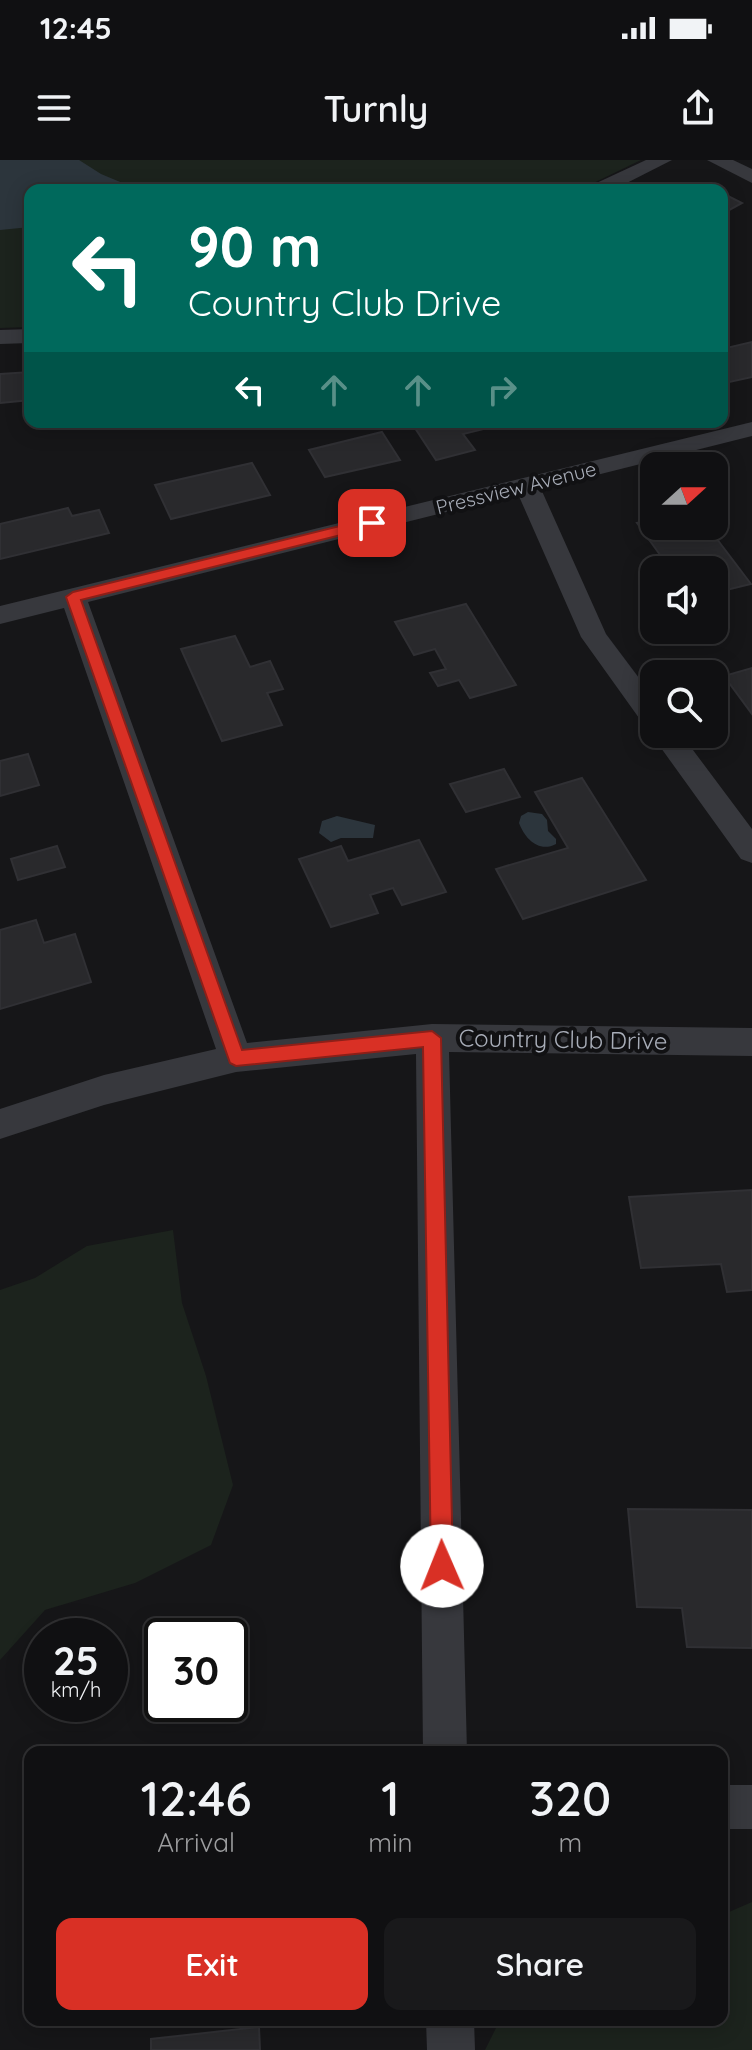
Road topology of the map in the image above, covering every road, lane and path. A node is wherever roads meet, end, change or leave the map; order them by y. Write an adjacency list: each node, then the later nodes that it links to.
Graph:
1 (662, 160): 4 (street)
2 (717, 160): 3 (street)
3 (752, 177)
4 (610, 184)
5 (24, 336): 6 (street)
6 (0, 337)
7 (752, 429): 8 (street, Pressview Avenue)
8 (527, 486): 9 (street, Pressview Avenue); 11 (street)
9 (73, 597): 10 (street, Pressview Avenue); 16 (street)
10 (0, 615)
11 (640, 699)
12 (676, 748): 13 (street)
13 (752, 851)
14 (432, 1038): 15 (street, Country Club Drive); 16 (street, Country Club Drive); 18 (street)
15 (752, 1042)
16 (236, 1058): 17 (street, Country Club Drive)
17 (0, 1124)
18 (445, 1746)
19 (728, 1807): 20 (street)
20 (752, 1807)
21 (450, 2026): 22 (street)
22 (451, 2050)

